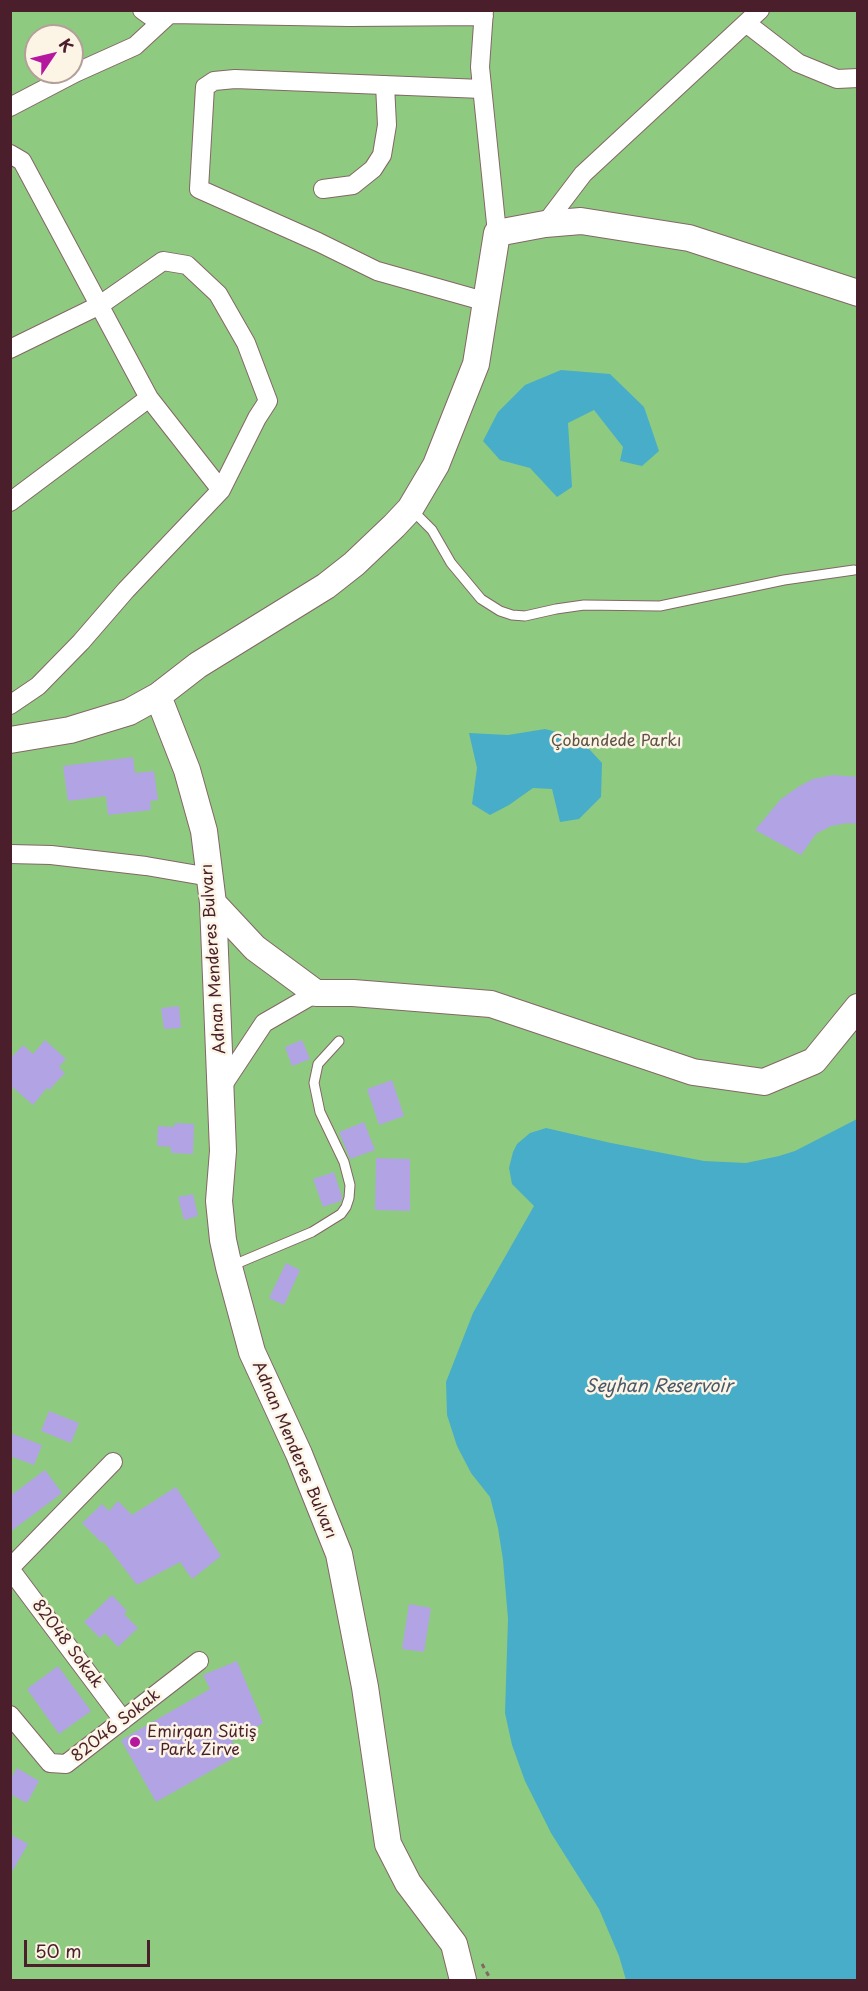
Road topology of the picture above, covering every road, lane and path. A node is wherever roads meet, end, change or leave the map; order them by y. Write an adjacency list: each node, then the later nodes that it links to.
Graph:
1 (142, 10): 4 (street)
2 (760, 10): 5 (street)
3 (484, 13): 4 (street); 8 (street)
4 (168, 16): 9 (street)
5 (746, 23): 6 (street); 12 (street)
6 (858, 78)
7 (385, 85): 8 (street); 11 (street); 15 (street)
8 (482, 89): 13 (street)
9 (10, 107)
10 (10, 154): 16 (street)
11 (323, 189)
12 (545, 224): 13 (main road); 14 (main road)
13 (497, 233): 15 (main road)
14 (858, 293)
15 (487, 302): 21 (main road)
16 (100, 305): 17 (street); 18 (street); 19 (street)
17 (10, 349)
18 (149, 398): 19 (street); 20 (street)
19 (220, 490): 24 (street)
20 (10, 502)
21 (410, 509): 22 (lane); 23 (main road)
22 (854, 570)
23 (158, 696): 25 (main road); 27 (main road, Adnan Menderes Bulvarı)
24 (10, 705)
25 (11, 738)
26 (10, 854): 27 (street)
27 (210, 877): 28 (main road, Adnan Menderes Bulvarı)
28 (213, 903): 29 (main road); 32 (main road, Adnan Menderes Bulvarı)
29 (315, 993): 30 (main road); 32 (street)
30 (858, 1007)
31 (339, 1041): 33 (lane)
32 (221, 1088): 33 (main road, Adnan Menderes Bulvarı)
33 (229, 1267): 39 (main road, Adnan Menderes Bulvarı)
34 (113, 1462): 35 (street)
35 (10, 1569): 38 (street, 82048 Sokak)
36 (198, 1661): 38 (street, 82046 Sokak)
37 (10, 1715): 38 (street, 82046 Sokak)
38 (123, 1720)
39 (463, 1980)

